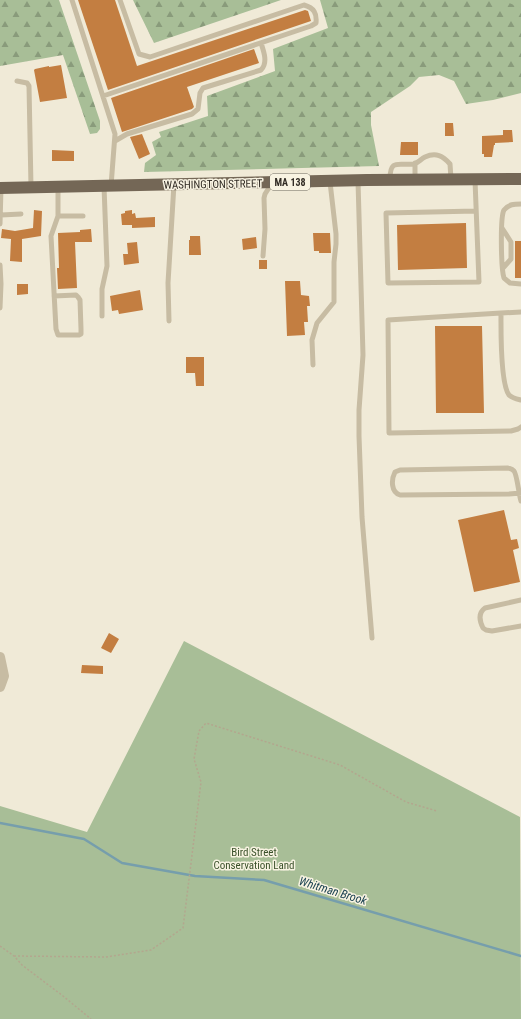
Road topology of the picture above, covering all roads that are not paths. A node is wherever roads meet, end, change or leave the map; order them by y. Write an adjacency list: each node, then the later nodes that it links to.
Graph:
1 (72, 0): 5 (lane)
2 (120, 0): 3 (lane)
3 (261, 43): 5 (lane); 6 (lane)
4 (17, 81): 19 (lane)
5 (104, 96): 6 (lane)
6 (115, 141): 18 (lane)
7 (414, 164): 9 (lane); 10 (lane); 11 (lane)
8 (521, 179): 12 (main road, WASHINGTON STREET / MA 138)
9 (390, 180): 10 (main road, WASHINGTON STREET / MA 138); 13 (main road, WASHINGTON STREET / MA 138)
10 (415, 180): 11 (main road, WASHINGTON STREET / MA 138)
11 (451, 180): 12 (main road, WASHINGTON STREET / MA 138)
12 (475, 180): 22 (lane)
13 (358, 181): 14 (main road, WASHINGTON STREET / MA 138); 46 (lane)
14 (330, 182): 15 (main road, WASHINGTON STREET / MA 138); 39 (lane)
15 (273, 183): 16 (main road, WASHINGTON STREET / MA 138); 29 (lane)
16 (174, 184): 18 (main road, WASHINGTON STREET / MA 138); 38 (lane)
17 (57, 186): 18 (main road, WASHINGTON STREET / MA 138); 19 (main road, WASHINGTON STREET / MA 138); 25 (lane)
18 (108, 186): 37 (lane)
19 (31, 187): 20 (main road, WASHINGTON STREET / MA 138)
20 (0, 188): 24 (lane)
21 (521, 204): 28 (lane)
22 (476, 211): 22 (lane)
23 (21, 214): 24 (lane)
24 (0, 215): 27 (lane)
25 (58, 216): 26 (lane); 33 (lane)
26 (83, 216)
27 (0, 224)
28 (502, 228): 31 (lane); 31 (lane)
29 (263, 256)
30 (0, 265): 34 (lane)
31 (503, 268): 32 (lane)
32 (521, 284)
33 (54, 296): 33 (lane)
34 (0, 308)
35 (521, 312): 36 (lane)
36 (501, 313): 40 (lane); 41 (lane)
37 (102, 316)
38 (169, 321)
39 (313, 365)
40 (521, 400)
41 (521, 427)
42 (520, 493): 42 (lane); 43 (lane)
43 (521, 501)
44 (521, 600): 45 (lane)
45 (521, 626)
46 (372, 638)
47 (0, 657): 48 (street)
48 (0, 687)

